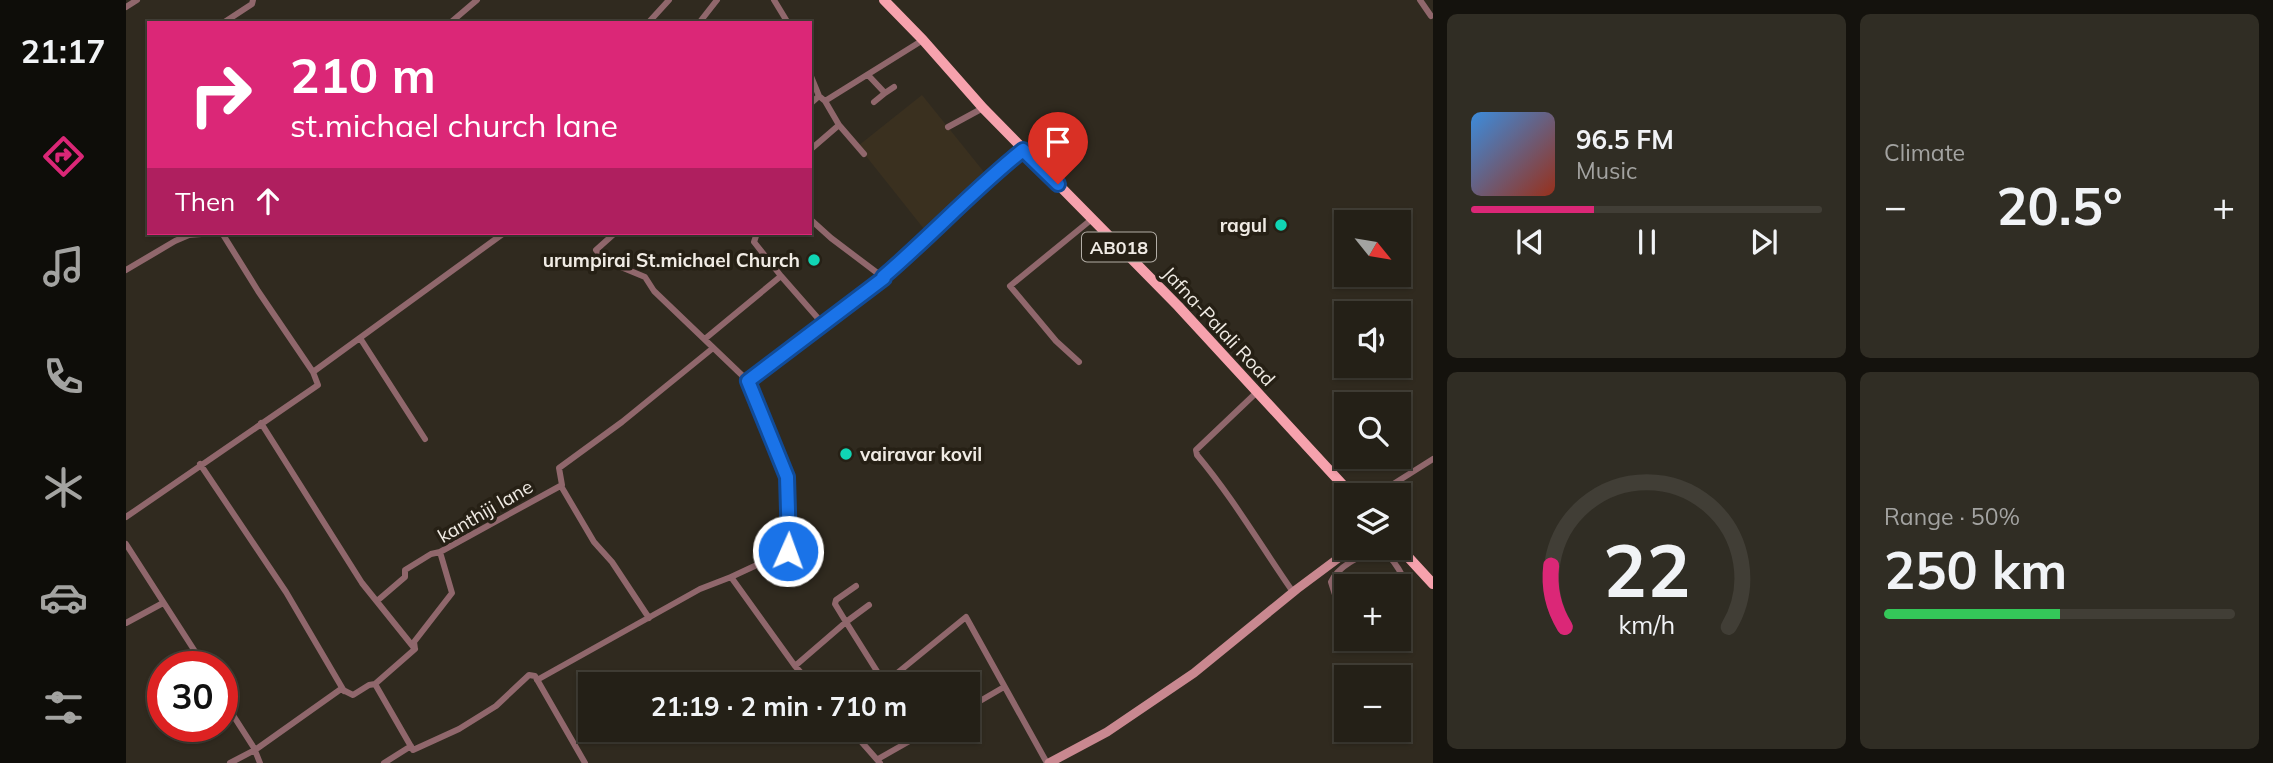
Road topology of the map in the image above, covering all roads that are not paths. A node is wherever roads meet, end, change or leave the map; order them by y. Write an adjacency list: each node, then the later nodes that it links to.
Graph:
1 (137, 0): 9 (street)
2 (253, 0): 11 (street)
3 (477, 0): 12 (street)
4 (669, 0): 13 (street)
5 (717, 0): 14 (street)
6 (774, 0): 15 (street)
7 (884, 0): 16 (main road, Jafna-Palali Road / AB018)
8 (1420, 0): 10 (street)
9 (126, 7)
10 (1431, 16)
11 (226, 21)
12 (455, 21)
13 (650, 21)
14 (701, 21)
15 (787, 21)
16 (923, 40): 17 (street); 24 (main road, Jafna-Palali Road / AB018)
17 (869, 75): 20 (street); 21 (street)
18 (812, 78): 21 (street)
19 (894, 87): 20 (street)
20 (885, 93): 23 (street)
21 (822, 98): 22 (street); 25 (street)
22 (812, 103)
23 (874, 103)
24 (983, 108): 26 (street); 28 (main road, Jafna-Palali Road / AB018)
25 (839, 125): 27 (street); 29 (street)
26 (948, 127)
27 (812, 148)
28 (1023, 150): 30 (main road, Jafna-Palali Road / AB018); 39 (street)
29 (864, 154)
30 (1092, 219): 44 (street); 47 (main road, Jafna-Palali Road / AB018)
31 (812, 221): 39 (street)
32 (189, 235): 37 (street)
33 (223, 235): 45 (street)
34 (501, 235): 41 (street)
35 (613, 235): 42 (street)
36 (756, 235): 38 (street)
37 (126, 270)
38 (781, 276): 40 (street); 42 (street)
39 (883, 277): 40 (street)
40 (823, 324): 46 (street)
41 (360, 338): 45 (street); 49 (street)
42 (706, 338): 43 (street)
43 (713, 348): 46 (street); 54 (street, kanthiji lane)
44 (1079, 362)
45 (313, 372): 48 (street)
46 (748, 381): 66 (street)
47 (1256, 392): 52 (main road, Jafna-Palali Road / AB018); 69 (street)
48 (261, 423): 51 (street); 71 (street)
49 (425, 439)
50 (1433, 459): 53 (street)
51 (200, 464): 55 (street); 86 (street)
52 (1341, 483)
53 (1395, 483)
54 (561, 486): 57 (street, kanthiji lane); 74 (street)
55 (126, 517)
56 (126, 544): 72 (street)
57 (440, 552): 71 (street); 77 (street, kanthiji lane)
58 (1336, 560): 69 (street)
59 (1356, 560): 63 (street)
60 (1391, 560): 62 (street)
61 (1412, 561): 62 (street); 67 (main road)
62 (1399, 571): 64 (street)
63 (1335, 574)
64 (1400, 574)
65 (1334, 575): 70 (street)
66 (731, 577): 74 (street); 79 (street)
67 (1433, 584)
68 (856, 586): 75 (street)
69 (1293, 592): 98 (street)
70 (1334, 592)
71 (377, 601): 77 (street)
72 (163, 603): 76 (street); 78 (street)
73 (869, 605): 75 (street)
74 (649, 618): 83 (street)
75 (846, 622): 79 (street); 81 (street)
76 (126, 623)
77 (415, 649): 84 (street, kanthiji lane)
78 (194, 651)
79 (795, 666): 80 (street)
80 (800, 672)
81 (877, 672)
82 (900, 672): 85 (street)
83 (537, 680): 91 (street); 97 (street)
84 (374, 684): 86 (street); 91 (street)
85 (1004, 687): 87 (street); 98 (street)
86 (344, 691): 92 (street)
87 (980, 701)
88 (238, 723): 92 (street)
89 (862, 742): 93 (street)
90 (910, 742): 93 (street)
91 (411, 746): 96 (street)
92 (255, 750): 94 (street); 95 (street)
93 (879, 761)
94 (230, 763)
95 (260, 763)
96 (384, 763)
97 (585, 763)
98 (1048, 763)

